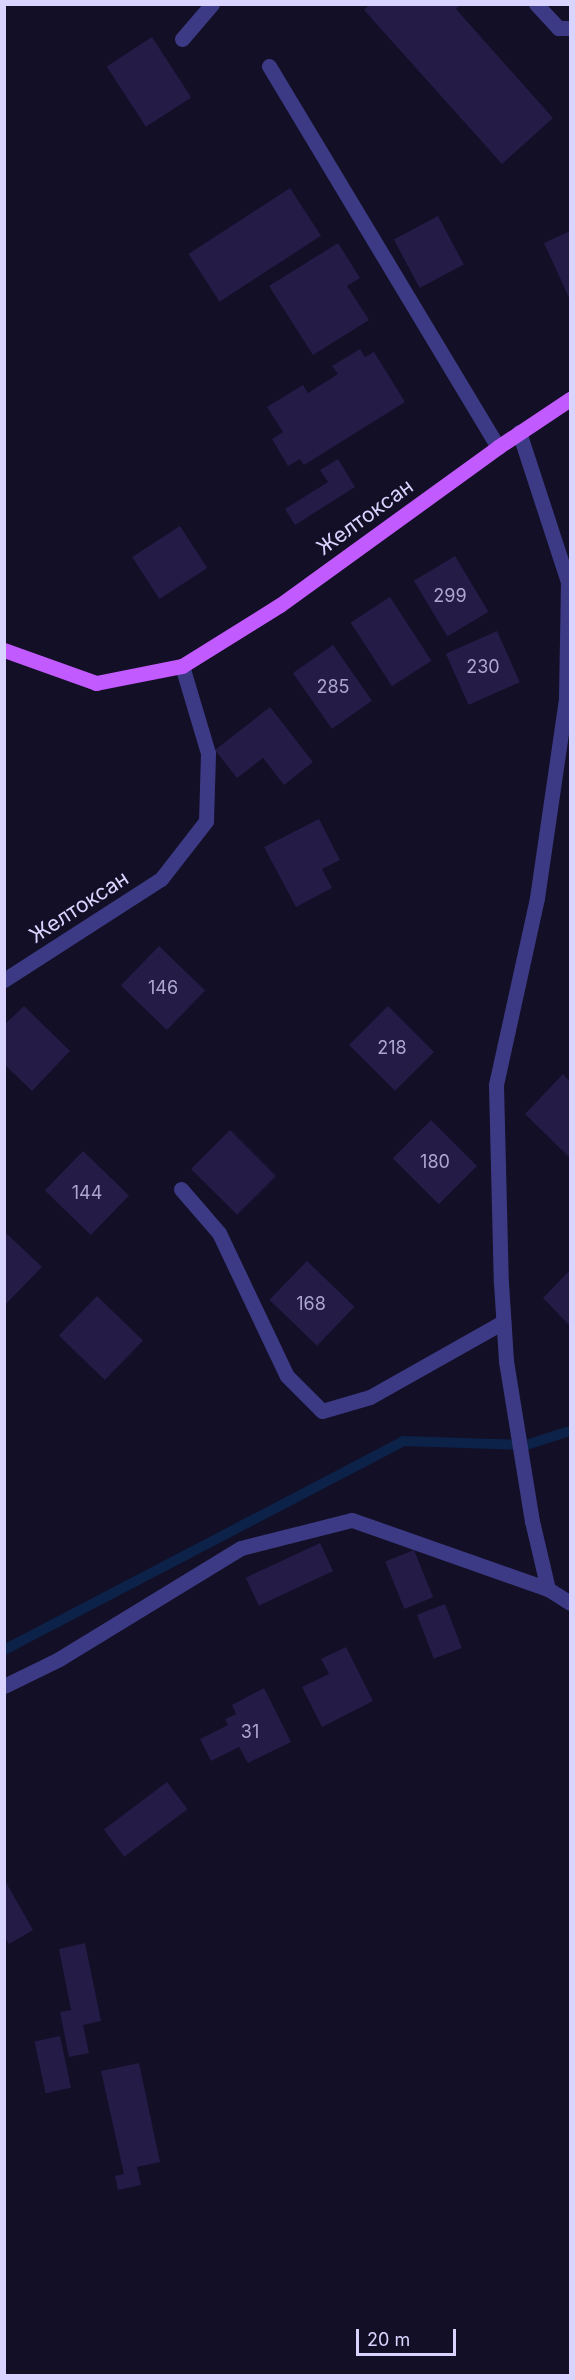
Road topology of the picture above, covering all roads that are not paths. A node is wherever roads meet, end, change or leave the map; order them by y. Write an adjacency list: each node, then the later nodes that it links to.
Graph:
1 (212, 4): 4 (street)
2 (536, 4): 3 (street)
3 (570, 28)
4 (182, 39)
5 (269, 66): 8 (street)
6 (570, 399): 7 (main road, Желтоксан)
7 (519, 432): 8 (main road, Желтоксан); 11 (street)
8 (498, 447): 10 (main road, Желтоксан)
9 (4, 651): 10 (main road, Желтоксан)
10 (182, 666): 12 (street, Желтоксан)
11 (568, 699): 14 (street)
12 (4, 980)
13 (181, 1189): 14 (street)
14 (504, 1322): 15 (street)
15 (548, 1589): 16 (street); 17 (street)
16 (570, 1603)
17 (4, 1686)

